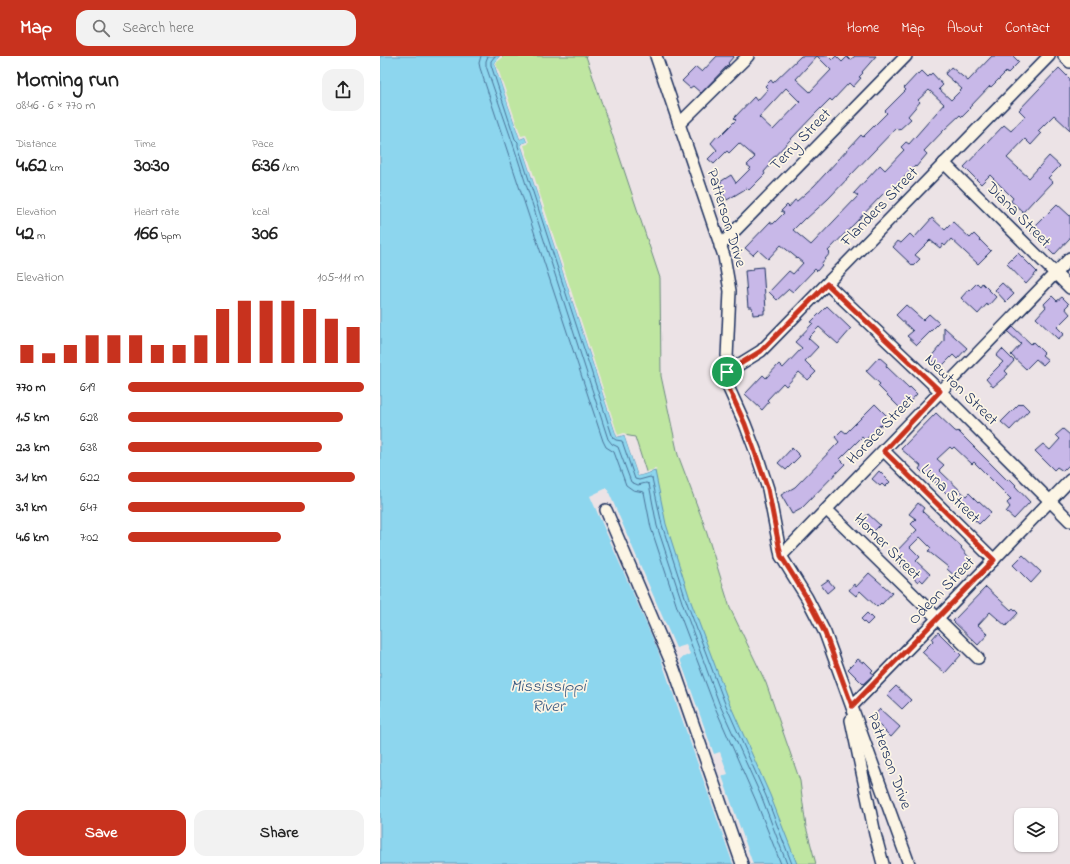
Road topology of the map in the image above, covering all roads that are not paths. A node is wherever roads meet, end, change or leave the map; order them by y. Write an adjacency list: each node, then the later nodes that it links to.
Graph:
1 (656, 56): 7 (street, Patterson Drive)
2 (748, 56): 7 (street)
3 (906, 56): 9 (street, Terry Street)
4 (1049, 56): 8 (street, Flanders Street)
5 (1064, 56): 6 (street)
6 (1070, 62)
7 (679, 124): 9 (street, Patterson Drive)
8 (944, 163): 11 (street, Diana Street); 12 (street, Flanders Street)
9 (720, 246): 14 (street, Patterson Drive)
10 (1070, 258): 11 (street, Horace Street)
11 (1055, 273): 13 (street, Diana Street); 15 (street, Horace Street)
12 (827, 284): 14 (street, Flanders Street); 15 (street, Newton Street)
13 (1070, 288)
14 (727, 372): 22 (street, Patterson Drive)
15 (940, 391): 16 (street, Horace Street); 18 (street, Newton Street)
16 (884, 451): 20 (street, Horace Street); 23 (street, Luna Street)
17 (1070, 480): 18 (street, Odeon Street)
18 (1050, 500): 21 (street, Newton Street); 23 (street, Odeon Street)
19 (606, 510): 27 (street)
20 (826, 510): 22 (street, Horace Street); 24 (street, Homer Street)
21 (1070, 520)
22 (781, 556): 26 (street, Patterson Drive)
23 (994, 560): 24 (street, Odeon Street)
24 (937, 619): 25 (street, Homer Street); 26 (street, Odeon Street)
25 (978, 658)
26 (852, 706): 28 (street); 29 (street, Patterson Drive)
27 (742, 864)
28 (883, 864)
29 (909, 864)

